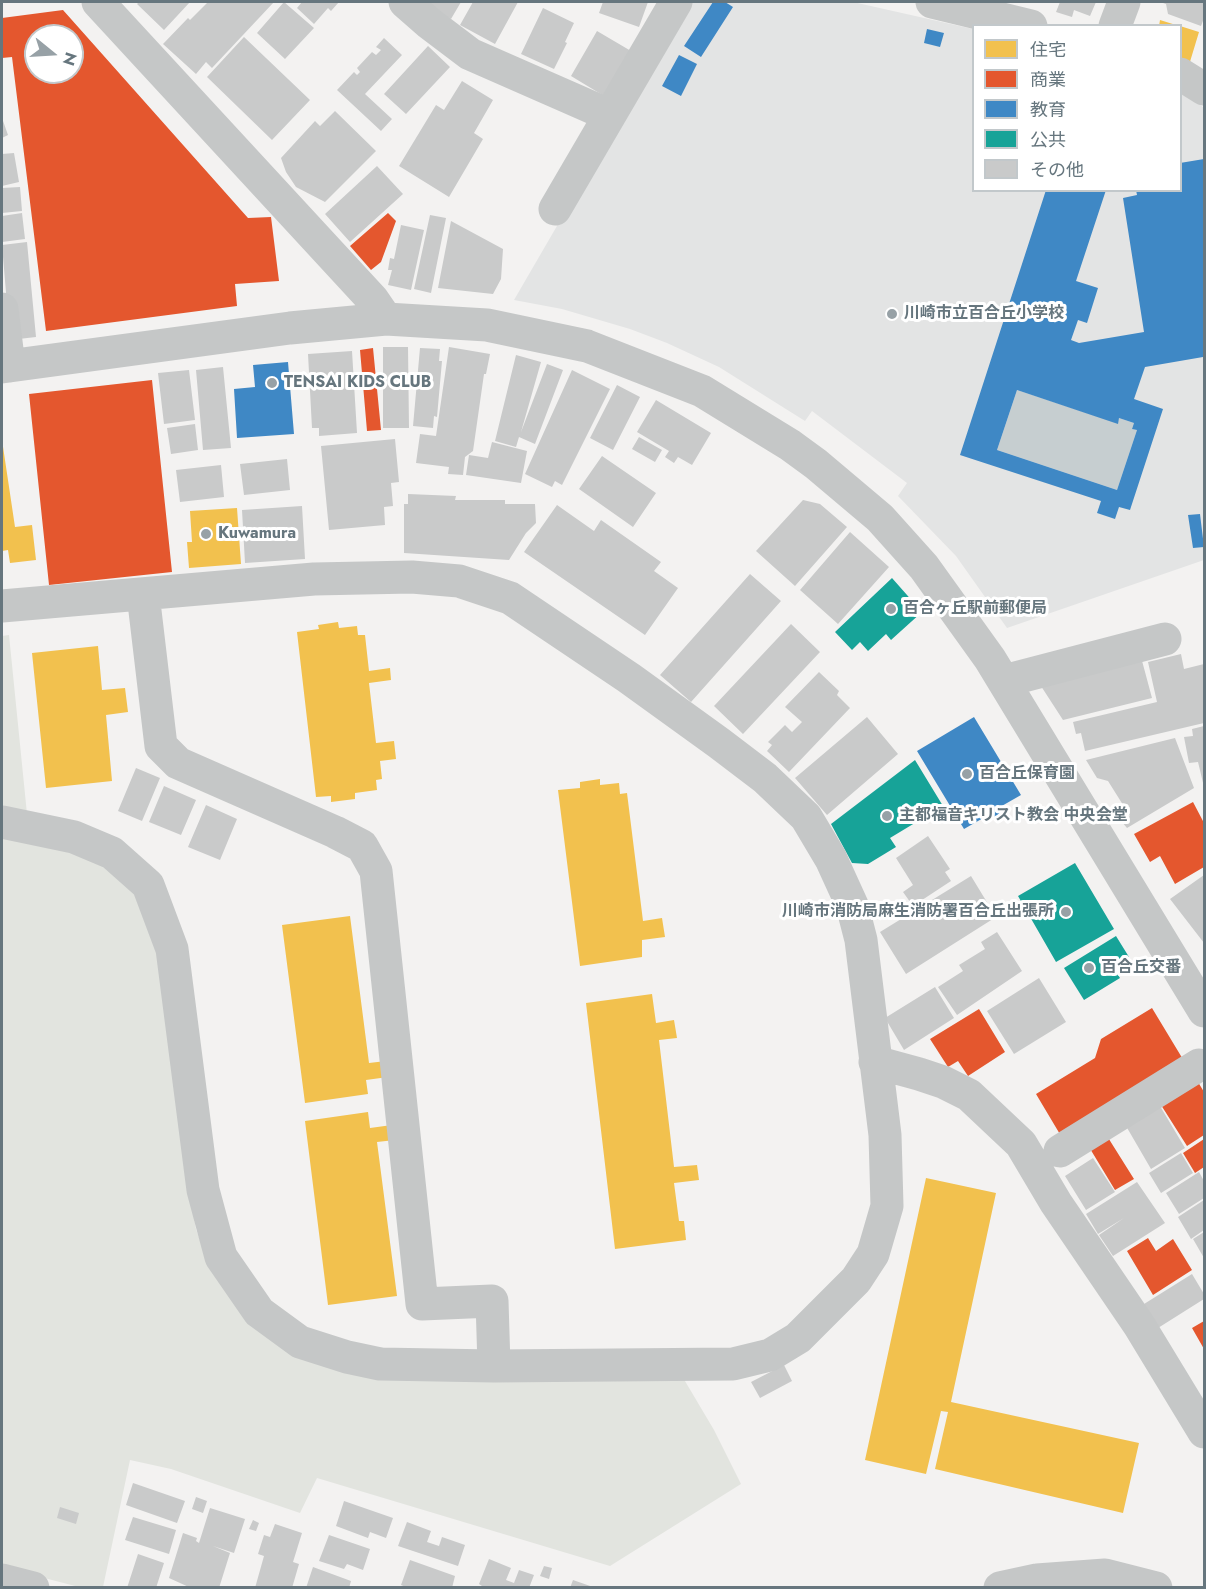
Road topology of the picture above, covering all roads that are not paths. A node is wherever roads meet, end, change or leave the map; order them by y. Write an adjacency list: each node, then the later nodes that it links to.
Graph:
1 (98, 2): 13 (street)
2 (405, 2): 10 (street)
3 (676, 2): 10 (street)
4 (1124, 2): 7 (street)
5 (951, 4): 6 (street)
6 (1025, 24)
7 (1116, 24)
8 (1182, 75): 9 (street)
9 (1204, 89)
10 (609, 115): 11 (street)
11 (555, 209)
12 (2, 309): 14 (street)
13 (386, 319): 14 (street); 18 (street)
14 (5, 366)
15 (143, 594): 16 (street); 21 (street); 24 (street)
16 (2, 606)
17 (1165, 639): 18 (street)
18 (1004, 681): 20 (street)
19 (2, 822): 24 (street)
20 (1204, 1010)
21 (875, 1062): 24 (street); 25 (street)
22 (1199, 1065): 23 (street)
23 (1060, 1150)
24 (494, 1366)
25 (1204, 1432)
26 (2, 1580): 27 (street)
27 (33, 1587)
28 (1000, 1587): 29 (street)
29 (1156, 1587)

